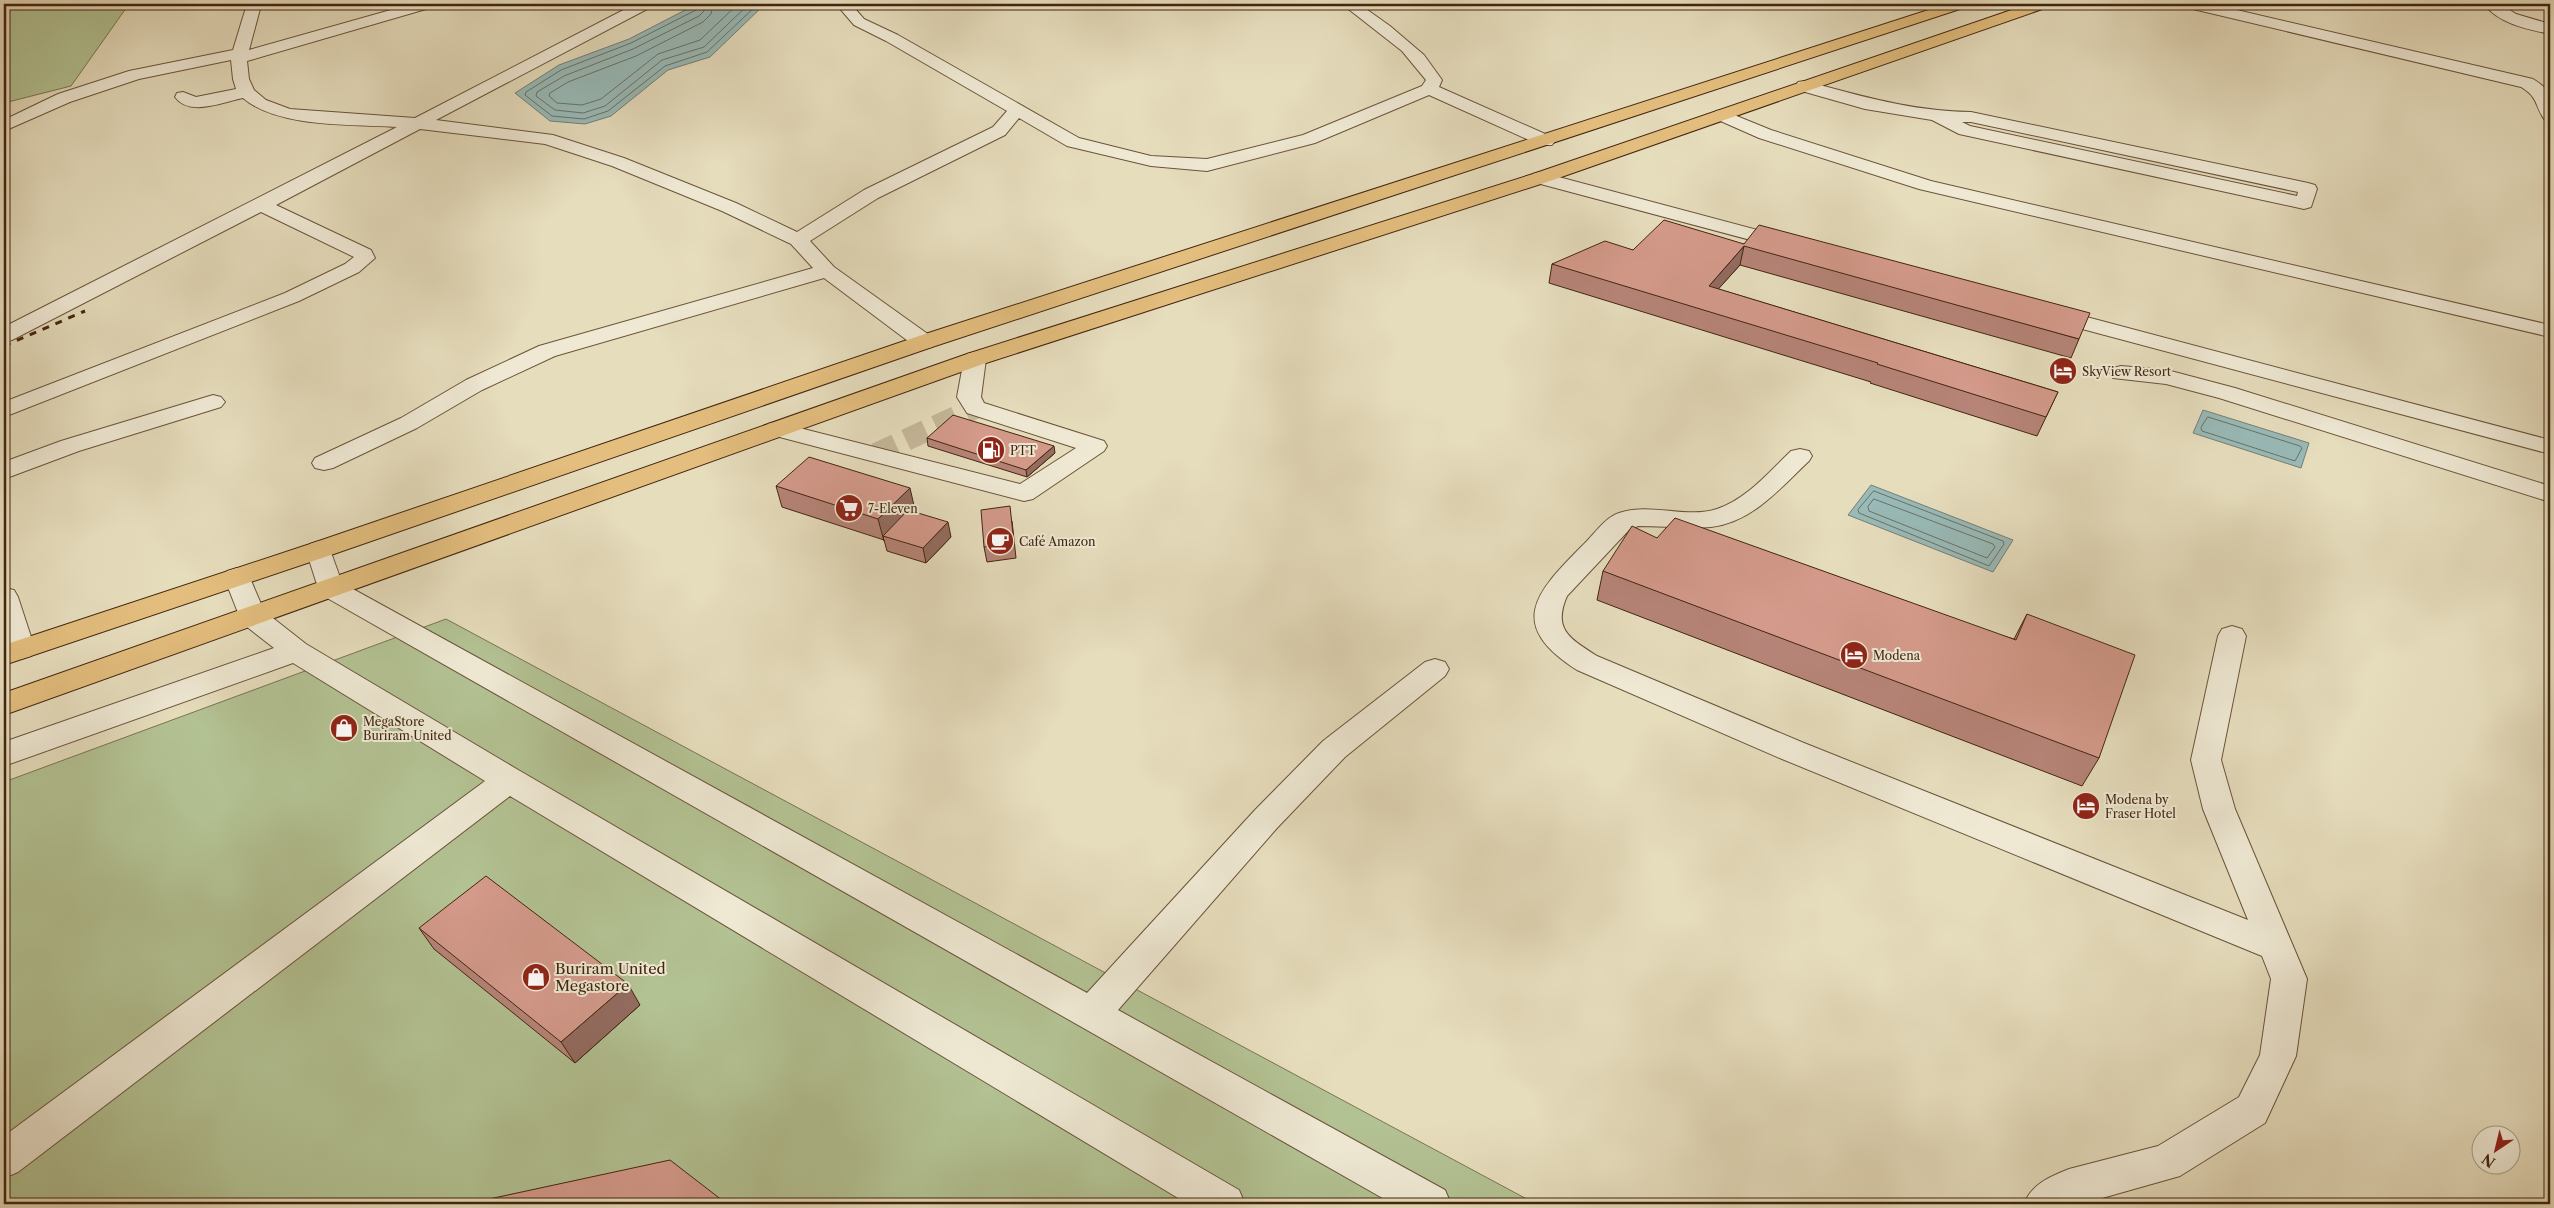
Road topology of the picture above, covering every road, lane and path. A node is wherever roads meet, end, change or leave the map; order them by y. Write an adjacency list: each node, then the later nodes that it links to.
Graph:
1 (428, 4): 11 (street)
2 (646, 4): 20 (street)
3 (843, 4): 16 (street)
4 (1350, 4): 13 (street)
5 (1961, 4): 22 (main road)
6 (2043, 4): 12 (main road)
7 (2194, 4): 18 (street)
8 (2492, 4): 10 (street)
9 (256, 5): 11 (street)
10 (2550, 29)
11 (240, 56): 14 (street); 21 (street)
12 (1804, 86): 17 (main road); 19 (street)
13 (1429, 89): 16 (street); 22 (street)
14 (246, 92): 15 (street); 20 (street)
15 (183, 97)
16 (1017, 110): 25 (street)
17 (1722, 115): 23 (main road); 29 (street)
18 (2550, 115)
19 (1939, 118): 19 (street)
20 (416, 123): 24 (street); 25 (street)
21 (4, 126)
22 (1546, 141): 31 (main road)
23 (1540, 178): 26 (street); 32 (main road)
24 (261, 205): 30 (street); 35 (street)
25 (798, 240): 27 (street)
26 (1804, 248)
27 (827, 271): 31 (street); 39 (street)
28 (2034, 309): 37 (street)
29 (2550, 331)
30 (4, 335)
31 (924, 342): 42 (main road)
32 (975, 359): 36 (main road); 36 (street)
33 (2120, 373): 41 (street)
34 (213, 402): 40 (street)
35 (4, 410)
36 (776, 429): 44 (main road)
37 (2550, 447)
38 (1800, 456): 54 (street)
39 (324, 463)
40 (4, 471)
41 (2550, 494)
42 (319, 550): 43 (main road); 44 (street)
43 (237, 577): 46 (street); 49 (main road)
44 (330, 588): 46 (main road); 55 (street)
45 (4, 597): 49 (street)
46 (252, 616): 48 (street); 51 (main road)
47 (2232, 636): 54 (street)
48 (296, 651): 52 (street); 53 (street)
49 (12, 652)
50 (1435, 669): 55 (street)
51 (4, 704)
52 (4, 754)
53 (508, 780): 56 (street); 57 (street)
54 (2275, 946): 59 (street)
55 (1090, 1014): 58 (street)
56 (4, 1159)
57 (1225, 1204)
58 (1431, 1204)
59 (2044, 1204)

